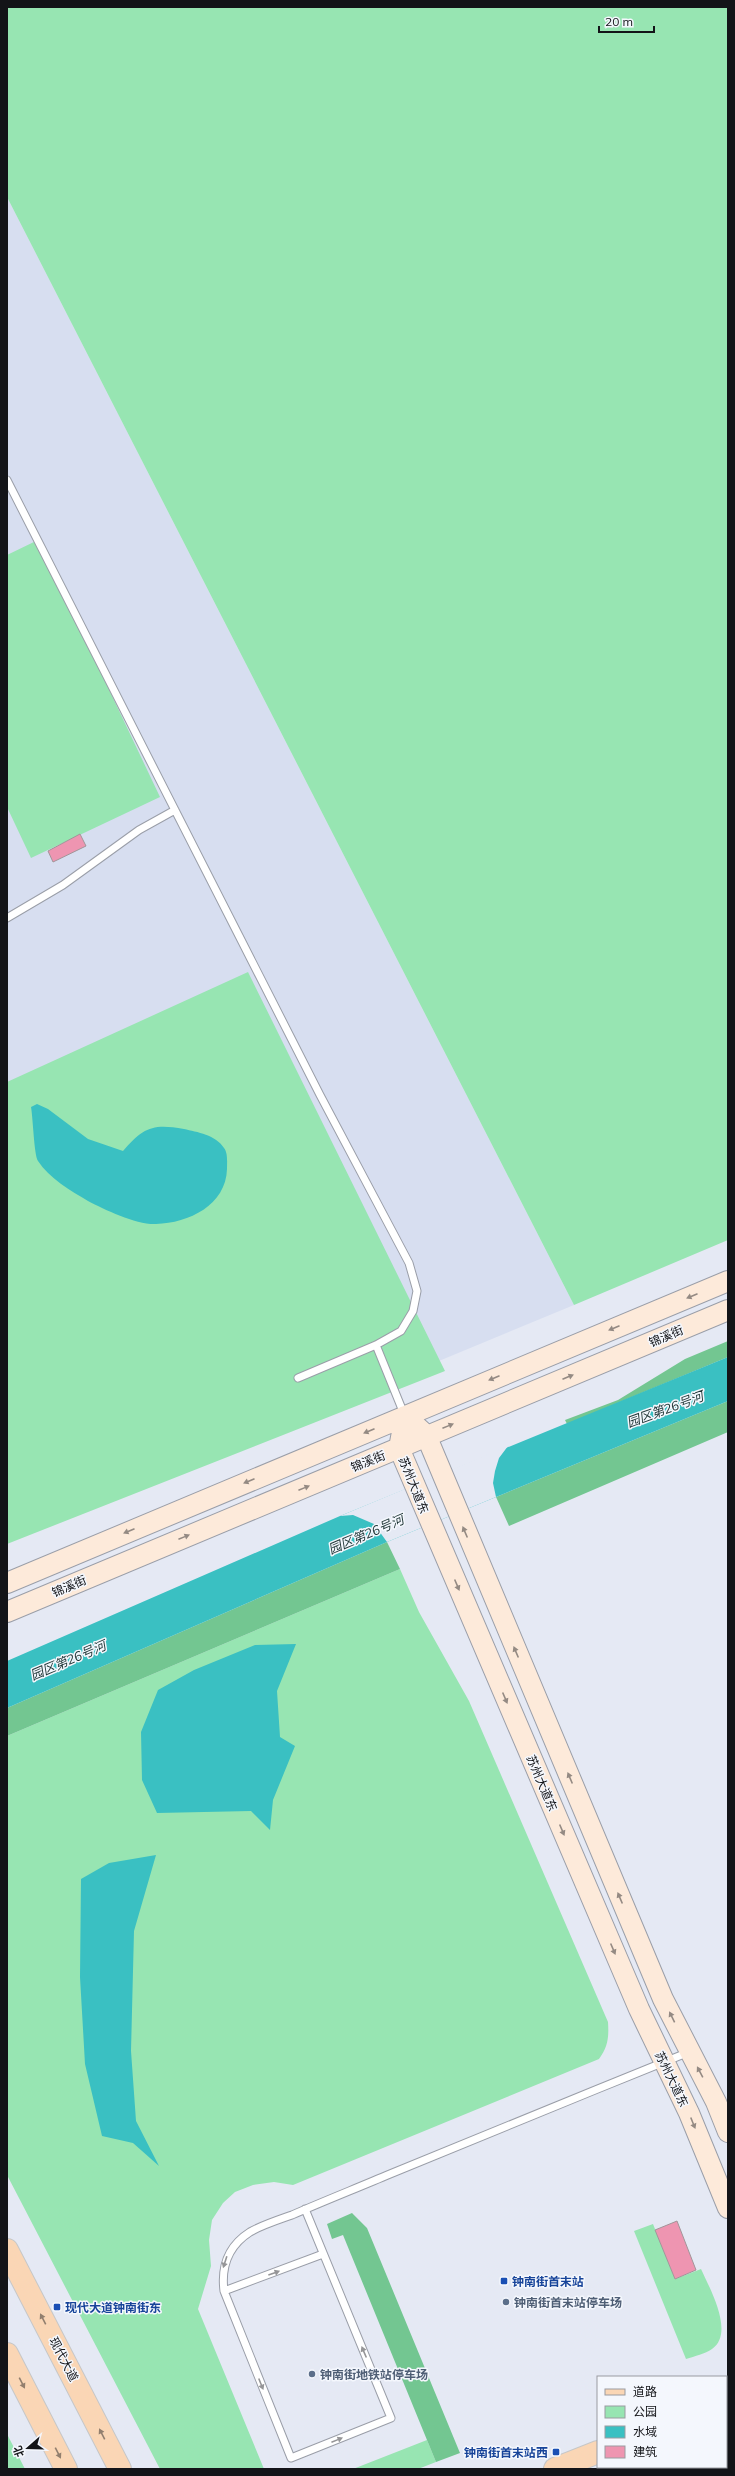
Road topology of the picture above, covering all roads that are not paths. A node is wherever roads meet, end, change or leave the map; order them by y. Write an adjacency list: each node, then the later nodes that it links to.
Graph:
1 (7, 480): 2 (lane)
2 (175, 810): 3 (lane); 6 (lane)
3 (7, 918)
4 (728, 1281): 8 (main road, one-way to 8)
5 (728, 1310): 9 (main road, 锦溪街, one-way to 5)
6 (376, 1345): 7 (lane); 8 (lane)
7 (298, 1378)
8 (405, 1416): 9 (main road); 10 (main road, 苏州大道东); 11 (main road, one-way to 11)
9 (426, 1435): 10 (main road, 锦溪街); 13 (main road, one-way to 9)
10 (400, 1448): 12 (main road, 锦溪街, one-way to 10); 14 (main road, 苏州大道东, one-way to 14)
11 (7, 1583)
12 (7, 1612)
13 (689, 2052): 14 (lane); 15 (main road, one-way to 13)
14 (664, 2062): 16 (main road, 苏州大道东, one-way to 16); 17 (lane)
15 (728, 2132)
16 (728, 2208)
17 (305, 2209): 19 (lane); 20 (lane, one-way to 20)
18 (7, 2250): 24 (main road, 现代大道, one-way to 18)
19 (323, 2254): 20 (lane, one-way to 19); 20 (lane, one-way to 19)
20 (224, 2291)
21 (7, 2354): 23 (main road, one-way to 23)
22 (597, 2452): 25 (main road)
23 (66, 2469)
24 (120, 2469)
25 (555, 2469)

